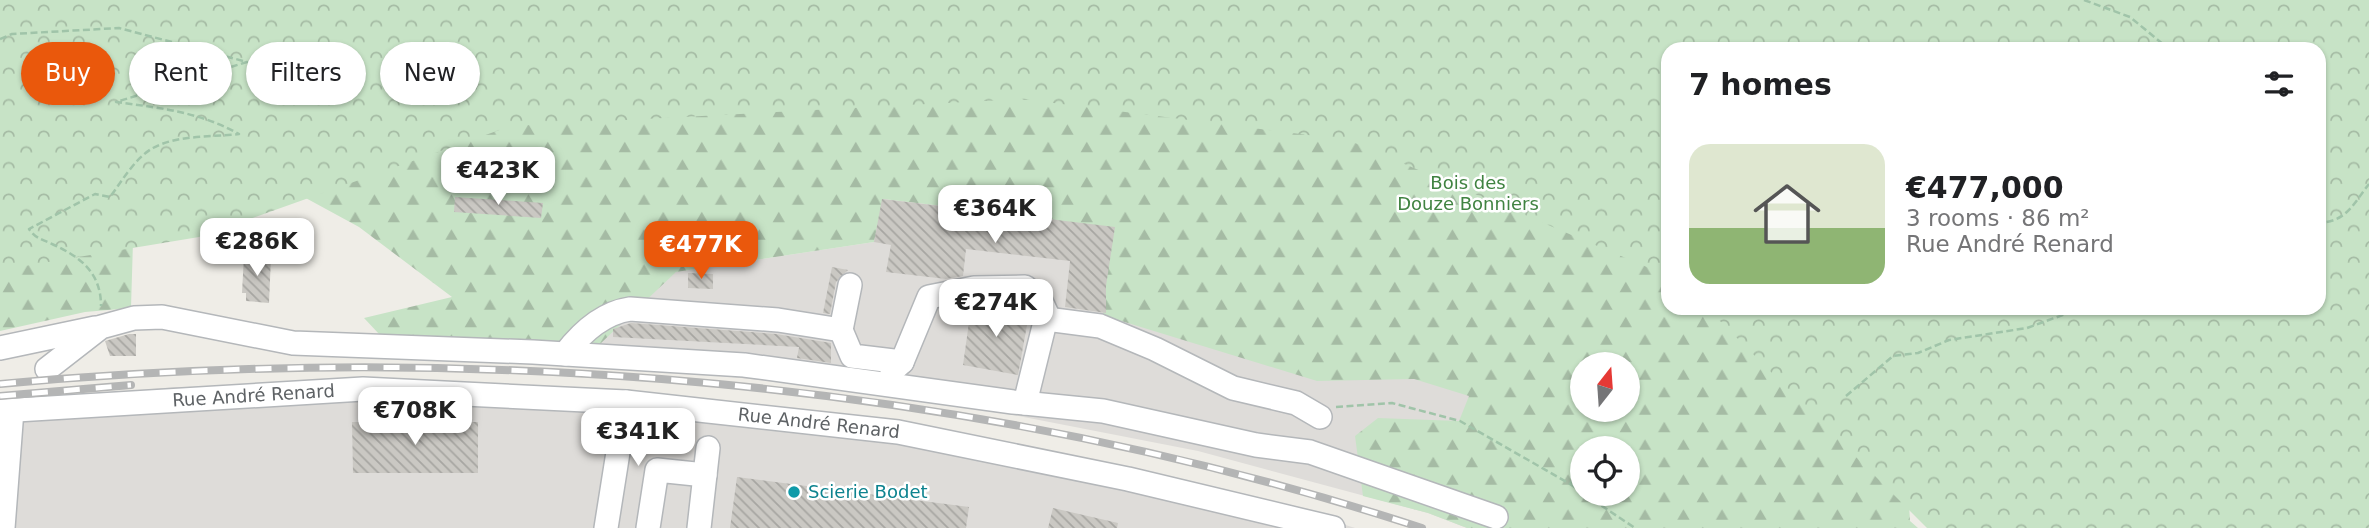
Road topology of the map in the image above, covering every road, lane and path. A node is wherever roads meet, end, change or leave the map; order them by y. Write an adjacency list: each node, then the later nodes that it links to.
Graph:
1 (2084, 0): 3 (path)
2 (0, 39): 9 (path)
3 (2160, 42)
4 (2369, 184): 5 (path)
5 (2326, 222)
6 (850, 285): 10 (street)
7 (2063, 315): 18 (path)
8 (1054, 320): 22 (street)
9 (101, 327): 11 (street); 12 (street); 15 (street)
10 (841, 330): 12 (street); 13 (street)
11 (0, 348)
12 (565, 354): 16 (street)
13 (852, 356): 14 (street); 16 (street)
14 (902, 362): 17 (street); 20 (street)
15 (47, 369)
16 (849, 380): 17 (street)
17 (886, 385): 20 (street)
18 (1846, 396)
19 (626, 402): 21 (street, Rue André Renard); 28 (street, Rue André Renard); 30 (street)
20 (1025, 403): 27 (street)
21 (6, 410): 29 (street)
22 (1320, 416): 25 (path)
23 (708, 448): 24 (street)
24 (705, 475): 31 (street); 32 (street)
25 (1570, 484)
26 (1602, 506): 34 (path)
27 (1496, 517)
28 (1278, 522): 33 (street, Rue André Renard)
29 (3, 528)
30 (606, 528)
31 (648, 528)
32 (699, 528)
33 (1333, 528)
34 (1635, 528)

